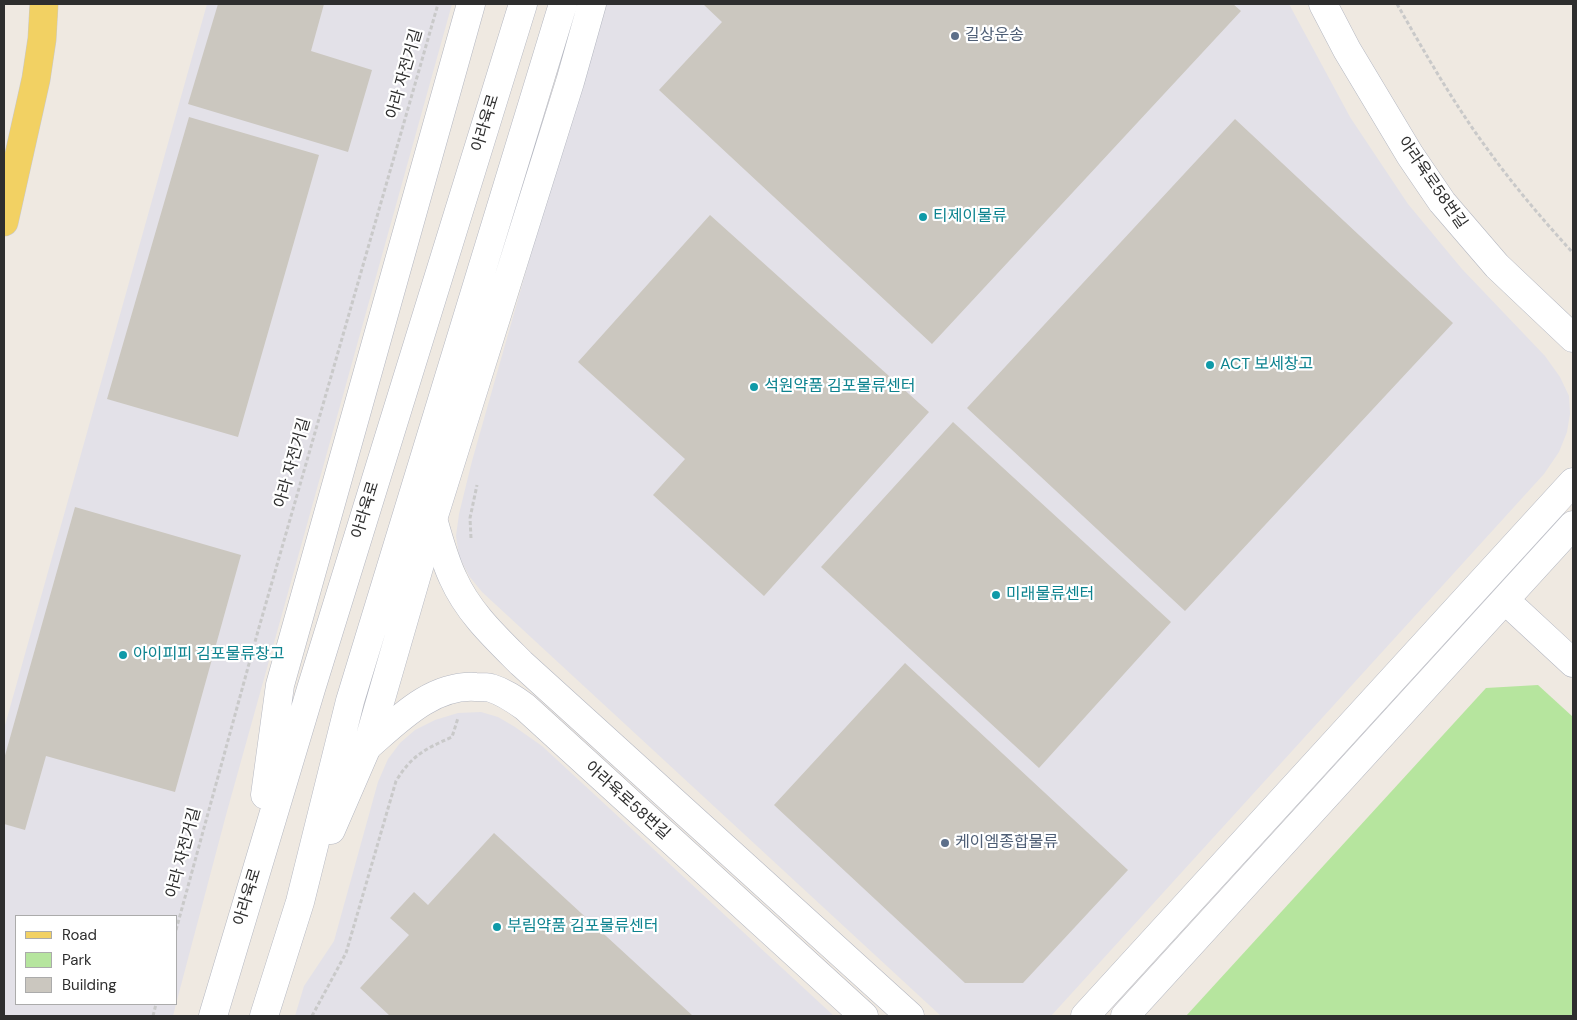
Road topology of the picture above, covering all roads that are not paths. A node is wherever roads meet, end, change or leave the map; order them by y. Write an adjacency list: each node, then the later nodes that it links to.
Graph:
1 (44, 4): 8 (main road)
2 (471, 4): 17 (street)
3 (523, 4): 17 (street, 아라육로)
4 (563, 4): 18 (street)
5 (592, 4): 12 (street)
6 (1323, 4): 10 (street, 아라육로58번길)
7 (1344, 4): 9 (street, 아라육로58번길)
8 (4, 222)
9 (1573, 318)
10 (1573, 338)
11 (1573, 482): 23 (street)
12 (433, 519): 16 (street); 22 (street)
13 (1573, 525): 14 (street)
14 (1505, 600): 15 (street); 24 (street)
15 (1573, 663)
16 (367, 747): 18 (street); 21 (street, 아라육로58번길)
17 (253, 881): 19 (street, 아라육로)
18 (300, 902): 20 (street)
19 (213, 1016)
20 (264, 1016)
21 (864, 1016)
22 (910, 1016)
23 (1085, 1016)
24 (1125, 1016)

